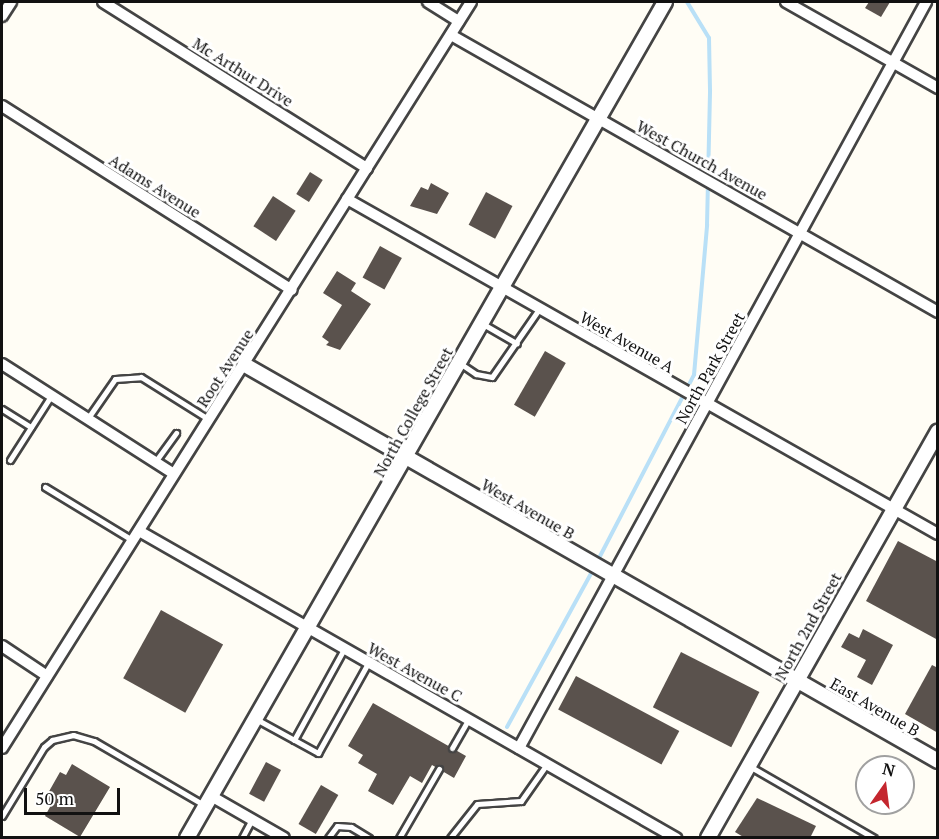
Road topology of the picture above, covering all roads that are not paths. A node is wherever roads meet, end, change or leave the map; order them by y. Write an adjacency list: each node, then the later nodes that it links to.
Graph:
1 (11, 2): 8 (street)
2 (103, 2): 15 (street, Mc Arthur Drive)
3 (428, 2): 9 (street)
4 (471, 2): 9 (street, Root Avenue)
5 (666, 2): 14 (street, North College Street)
6 (786, 2): 11 (street)
7 (926, 2): 11 (street, North Park Street)
8 (2, 16)
9 (459, 21): 10 (street, Root Avenue)
10 (451, 35): 14 (street, West Church Avenue); 15 (street, Root Avenue)
11 (893, 63): 12 (street); 17 (street, North Park Street)
12 (938, 88)
13 (2, 106): 19 (street, Adams Avenue)
14 (598, 119): 17 (street, West Church Avenue); 18 (street, North College Street)
15 (368, 168): 16 (street, Root Avenue)
16 (347, 199): 18 (street, West Avenue A); 19 (street, Root Avenue)
17 (801, 234): 21 (street, West Church Avenue); 28 (street, North Park Street)
18 (501, 287): 20 (street, West Avenue A); 22 (street, North College Street)
19 (292, 290): 26 (street, Root Avenue)
20 (539, 309): 23 (lane); 28 (street, West Avenue A)
21 (938, 312)
22 (482, 323): 23 (lane); 24 (street, North College Street)
23 (517, 344): 24 (lane)
24 (459, 363): 35 (street, North College Street)
25 (2, 364): 27 (street)
26 (244, 365): 31 (street, Root Avenue); 35 (street, West Avenue B)
27 (51, 396): 30 (street); 32 (lane)
28 (702, 402): 40 (street, West Avenue A); 44 (street, North Park Street)
29 (2, 409): 32 (lane)
30 (88, 419): 31 (lane); 37 (street)
31 (209, 420): 38 (street, Root Avenue)
32 (31, 427): 36 (lane)
33 (938, 430): 40 (street, North 2nd Street)
34 (176, 433): 37 (lane)
35 (407, 458): 44 (street, West Avenue B); 45 (street, North College Street)
36 (10, 460)
37 (155, 462): 38 (street)
38 (174, 474): 41 (street, Root Avenue)
39 (45, 487): 43 (lane)
40 (893, 509): 42 (street, West Avenue A); 50 (street, North 2nd Street)
41 (140, 531): 43 (street, Root Avenue); 45 (street, West Avenue C)
42 (938, 534)
43 (133, 541): 49 (street, Root Avenue)
44 (608, 575): 50 (street, West Avenue B); 56 (street, North Park Street)
45 (309, 630): 47 (street, West Avenue C); 51 (street, North College Street)
46 (2, 646): 49 (street)
47 (344, 649): 48 (street, West Avenue C); 53 (lane)
48 (368, 663): 52 (street, West Avenue C); 53 (lane)
49 (46, 676): 54 (street, Root Avenue)
50 (796, 681): 57 (street, East Avenue B); 59 (street, North 2nd Street)
51 (256, 719): 53 (lane); 61 (street, North College Street)
52 (468, 720): 55 (lane); 56 (street, West Avenue C)
53 (294, 740)
54 (2, 748)
55 (452, 748)
56 (519, 748): 58 (street, West Avenue C)
57 (938, 761)
58 (547, 764): 70 (lane); 71 (street, West Avenue C)
59 (748, 766): 72 (street, North 2nd Street); 73 (lane)
60 (439, 769): 69 (lane)
61 (208, 801): 62 (lane); 63 (street); 64 (street, North College Street)
62 (2, 816)
63 (252, 819): 65 (lane); 66 (street)
64 (187, 837)
65 (242, 837)
66 (284, 837)
67 (328, 837): 68 (lane)
68 (369, 837)
69 (399, 837)
70 (450, 837)
71 (676, 837)
72 (708, 837)
73 (874, 837)

